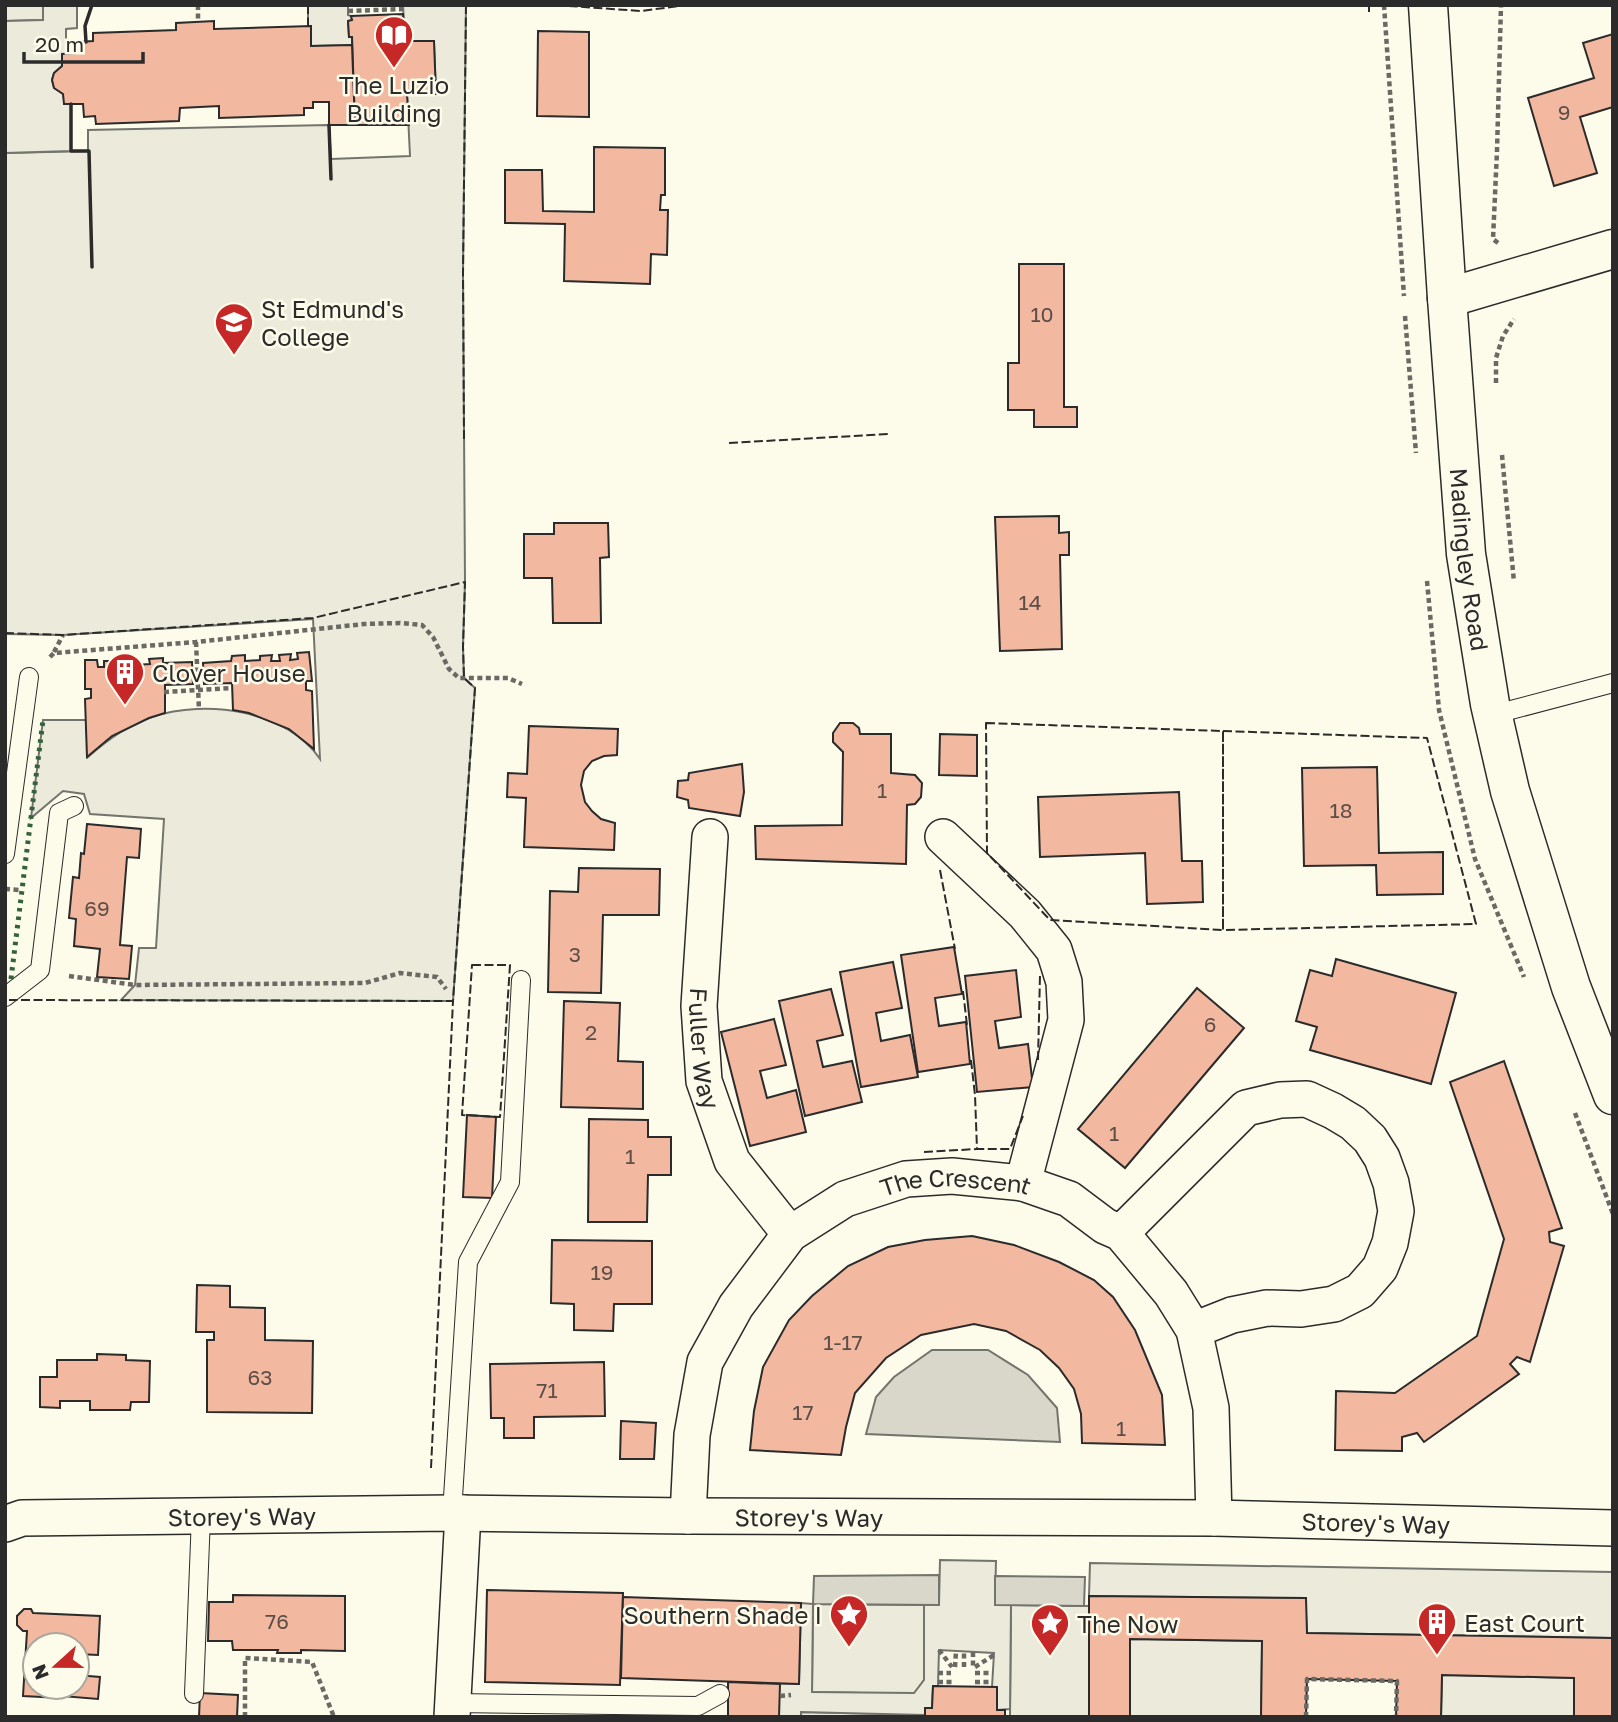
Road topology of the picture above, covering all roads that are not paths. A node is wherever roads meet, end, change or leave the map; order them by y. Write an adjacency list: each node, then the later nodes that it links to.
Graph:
1 (1429, 5): 3 (main road, Madingley Road)
2 (1613, 248): 3 (main road)
3 (1447, 298): 6 (main road, Madingley Road)
4 (29, 677): 10 (lane)
5 (1613, 684): 6 (lane)
6 (1492, 715): 13 (main road, Madingley Road)
7 (74, 806): 12 (lane)
8 (943, 836): 14 (street)
9 (710, 837): 16 (street, Fuller Way)
10 (5, 854)
11 (521, 980): 18 (lane)
12 (5, 997)
13 (1613, 1095)
14 (1023, 1183): 15 (street, The Crescent); 16 (street, The Crescent)
15 (1121, 1233): 17 (street, The Crescent); 17 (street)
16 (790, 1234): 20 (street, The Crescent)
17 (1194, 1330): 21 (street, The Crescent)
18 (457, 1513): 19 (street, Storey's Way); 20 (street, Storey's Way); 26 (street)
19 (201, 1516): 22 (street, Storey's Way); 24 (lane)
20 (688, 1516): 21 (street, Storey's Way)
21 (1214, 1518): 23 (street, Storey's Way)
22 (5, 1524)
23 (1613, 1528)
24 (194, 1694)
25 (720, 1694): 26 (lane)
26 (453, 1710)

